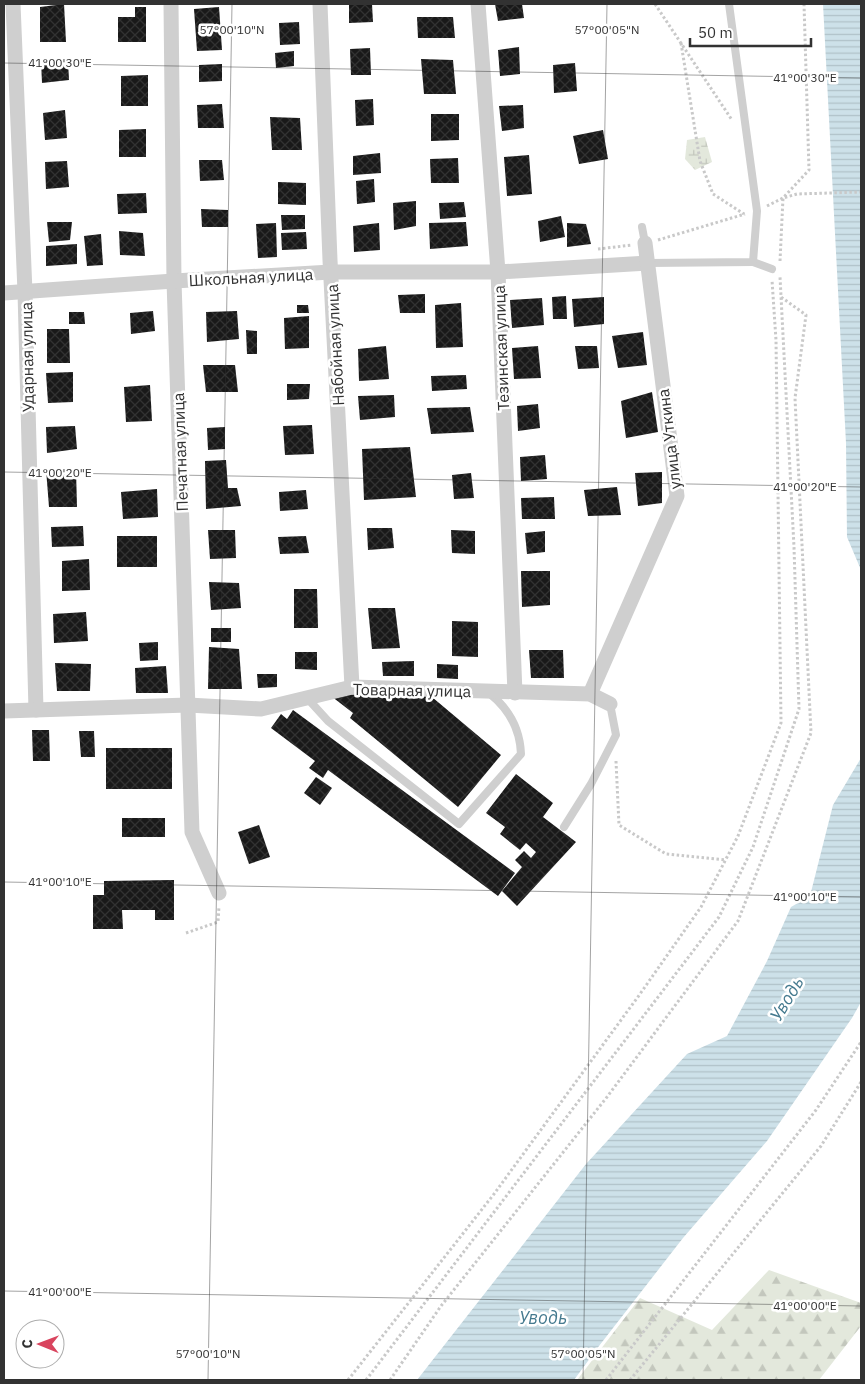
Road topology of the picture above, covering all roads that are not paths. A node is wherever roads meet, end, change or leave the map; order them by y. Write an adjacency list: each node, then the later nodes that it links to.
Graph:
1 (13, 4): 14 (street, Ударная улица)
2 (171, 4): 13 (street, Печатная улица)
3 (320, 4): 11 (street, Набойная улица)
4 (478, 4): 12 (street, Тезинская улица)
5 (729, 4): 8 (lane)
6 (642, 227): 7 (lane, улица Уткина)
7 (645, 243): 9 (street, улица Уткина)
8 (753, 262): 9 (lane); 10 (lane)
9 (648, 263): 12 (street, Школьная улица); 19 (street, улица Уткина)
10 (772, 269)
11 (331, 272): 12 (street, Школьная улица); 13 (street, Школьная улица); 16 (street, Набойная улица)
12 (498, 272): 18 (street, Тезинская улица)
13 (174, 281): 14 (street, Школьная улица); 22 (street, Печатная улица)
14 (25, 292): 15 (street, Школьная улица); 23 (street, Ударная улица)
15 (4, 293)
16 (352, 686): 17 (street, Товарная улица); 20 (street, Товарная улица)
17 (488, 692): 18 (street, Товарная улица); 20 (lane)
18 (515, 693): 19 (street, Товарная улица)
19 (590, 694): 21 (street, Товарная улица)
20 (307, 698): 22 (street, Товарная улица)
21 (610, 704): 25 (lane)
22 (188, 706): 23 (street, Товарная улица); 26 (street, Печатная улица)
23 (36, 710): 24 (street, Товарная улица)
24 (4, 711)
25 (564, 827)
26 (220, 893)

